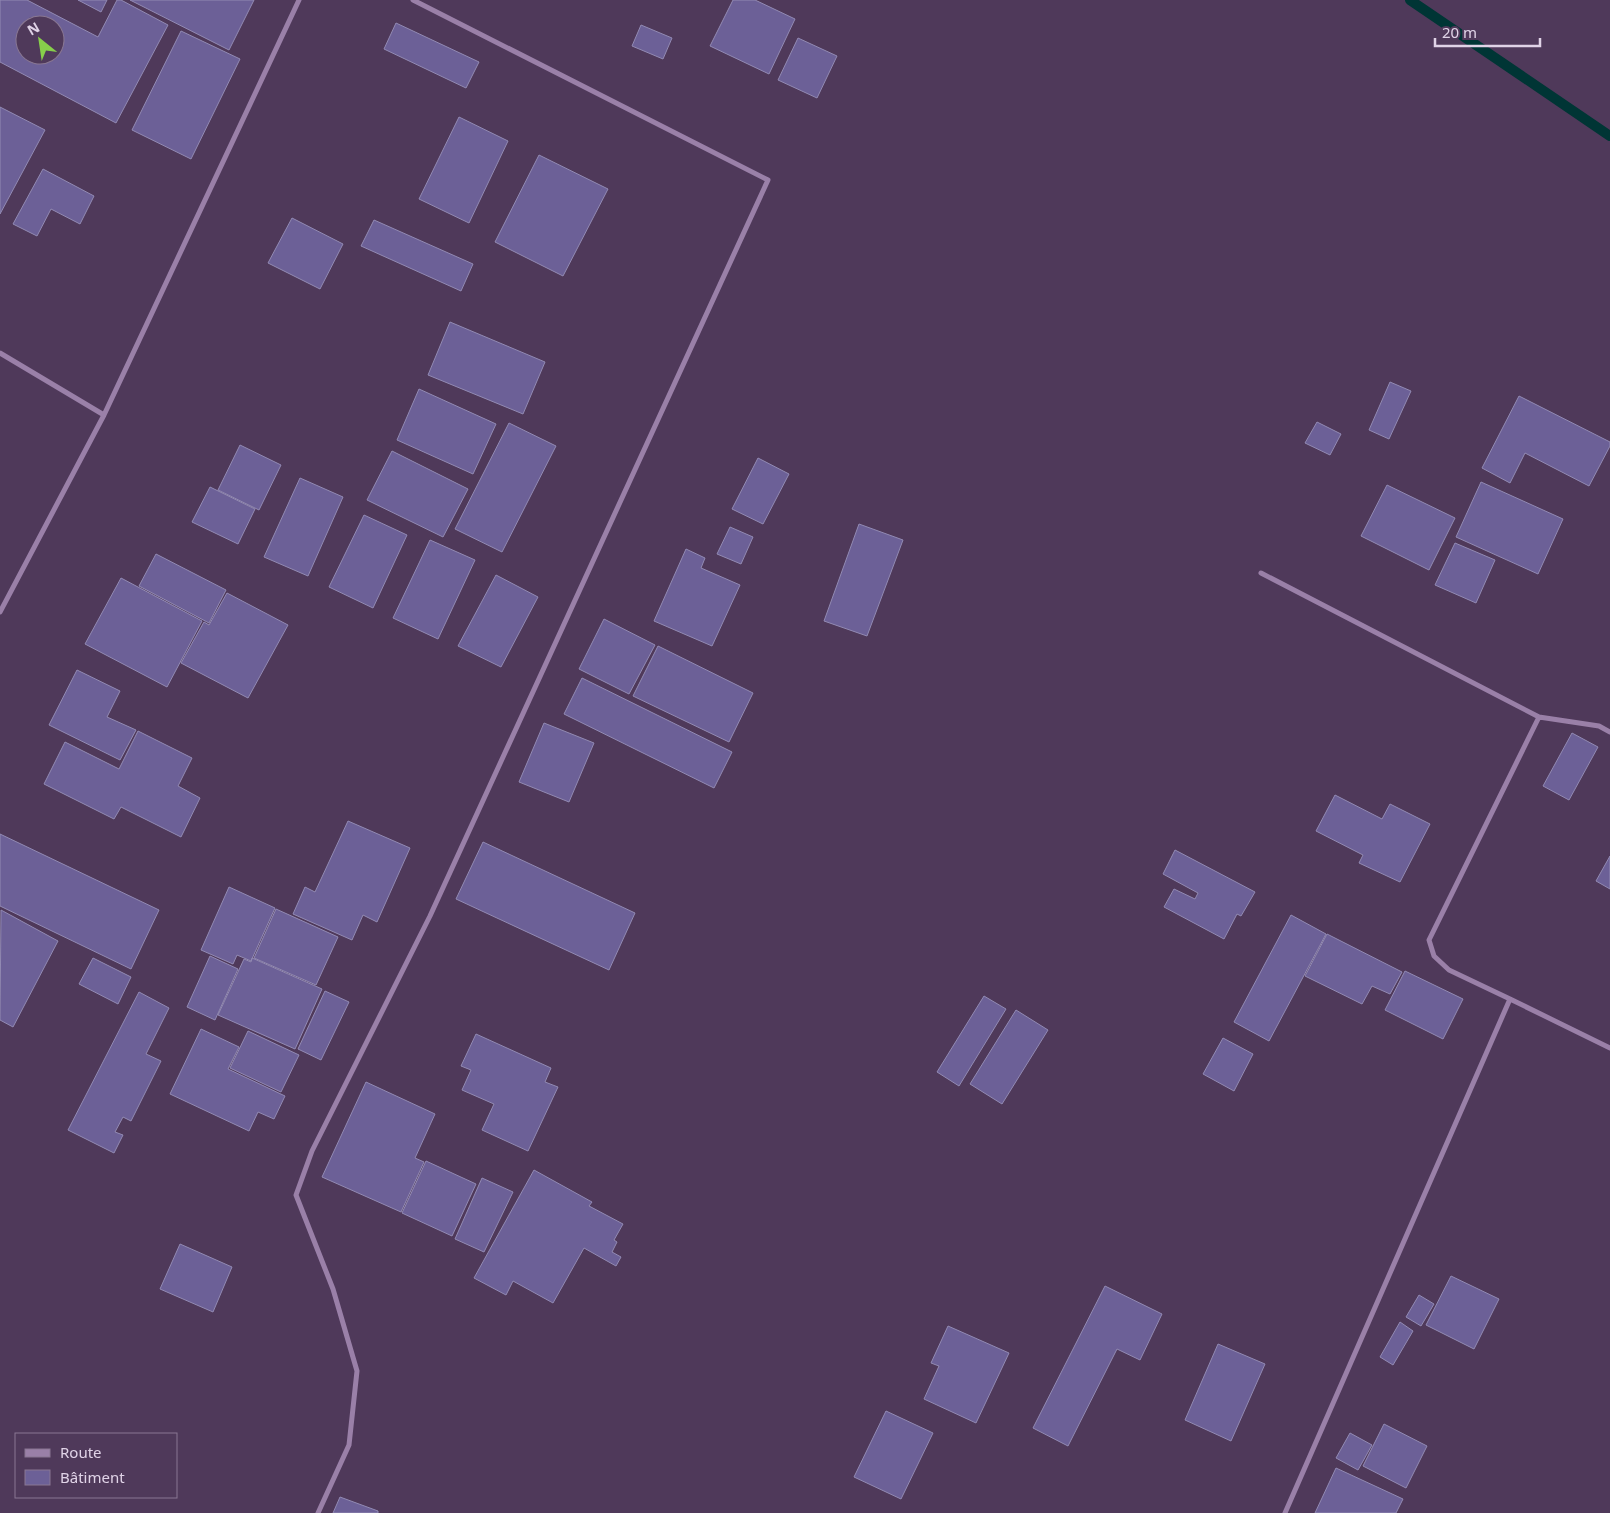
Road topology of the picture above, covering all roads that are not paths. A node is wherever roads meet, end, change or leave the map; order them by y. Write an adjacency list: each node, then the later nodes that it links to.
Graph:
1 (299, 0): 4 (street)
2 (413, 0): 11 (street)
3 (0, 354): 4 (street)
4 (104, 415): 6 (street)
5 (1261, 573): 7 (street)
6 (0, 612)
7 (1539, 717): 8 (street); 9 (street)
8 (1610, 732)
9 (1510, 999): 10 (street); 12 (street)
10 (1610, 1048)
11 (318, 1513)
12 (1285, 1513)

